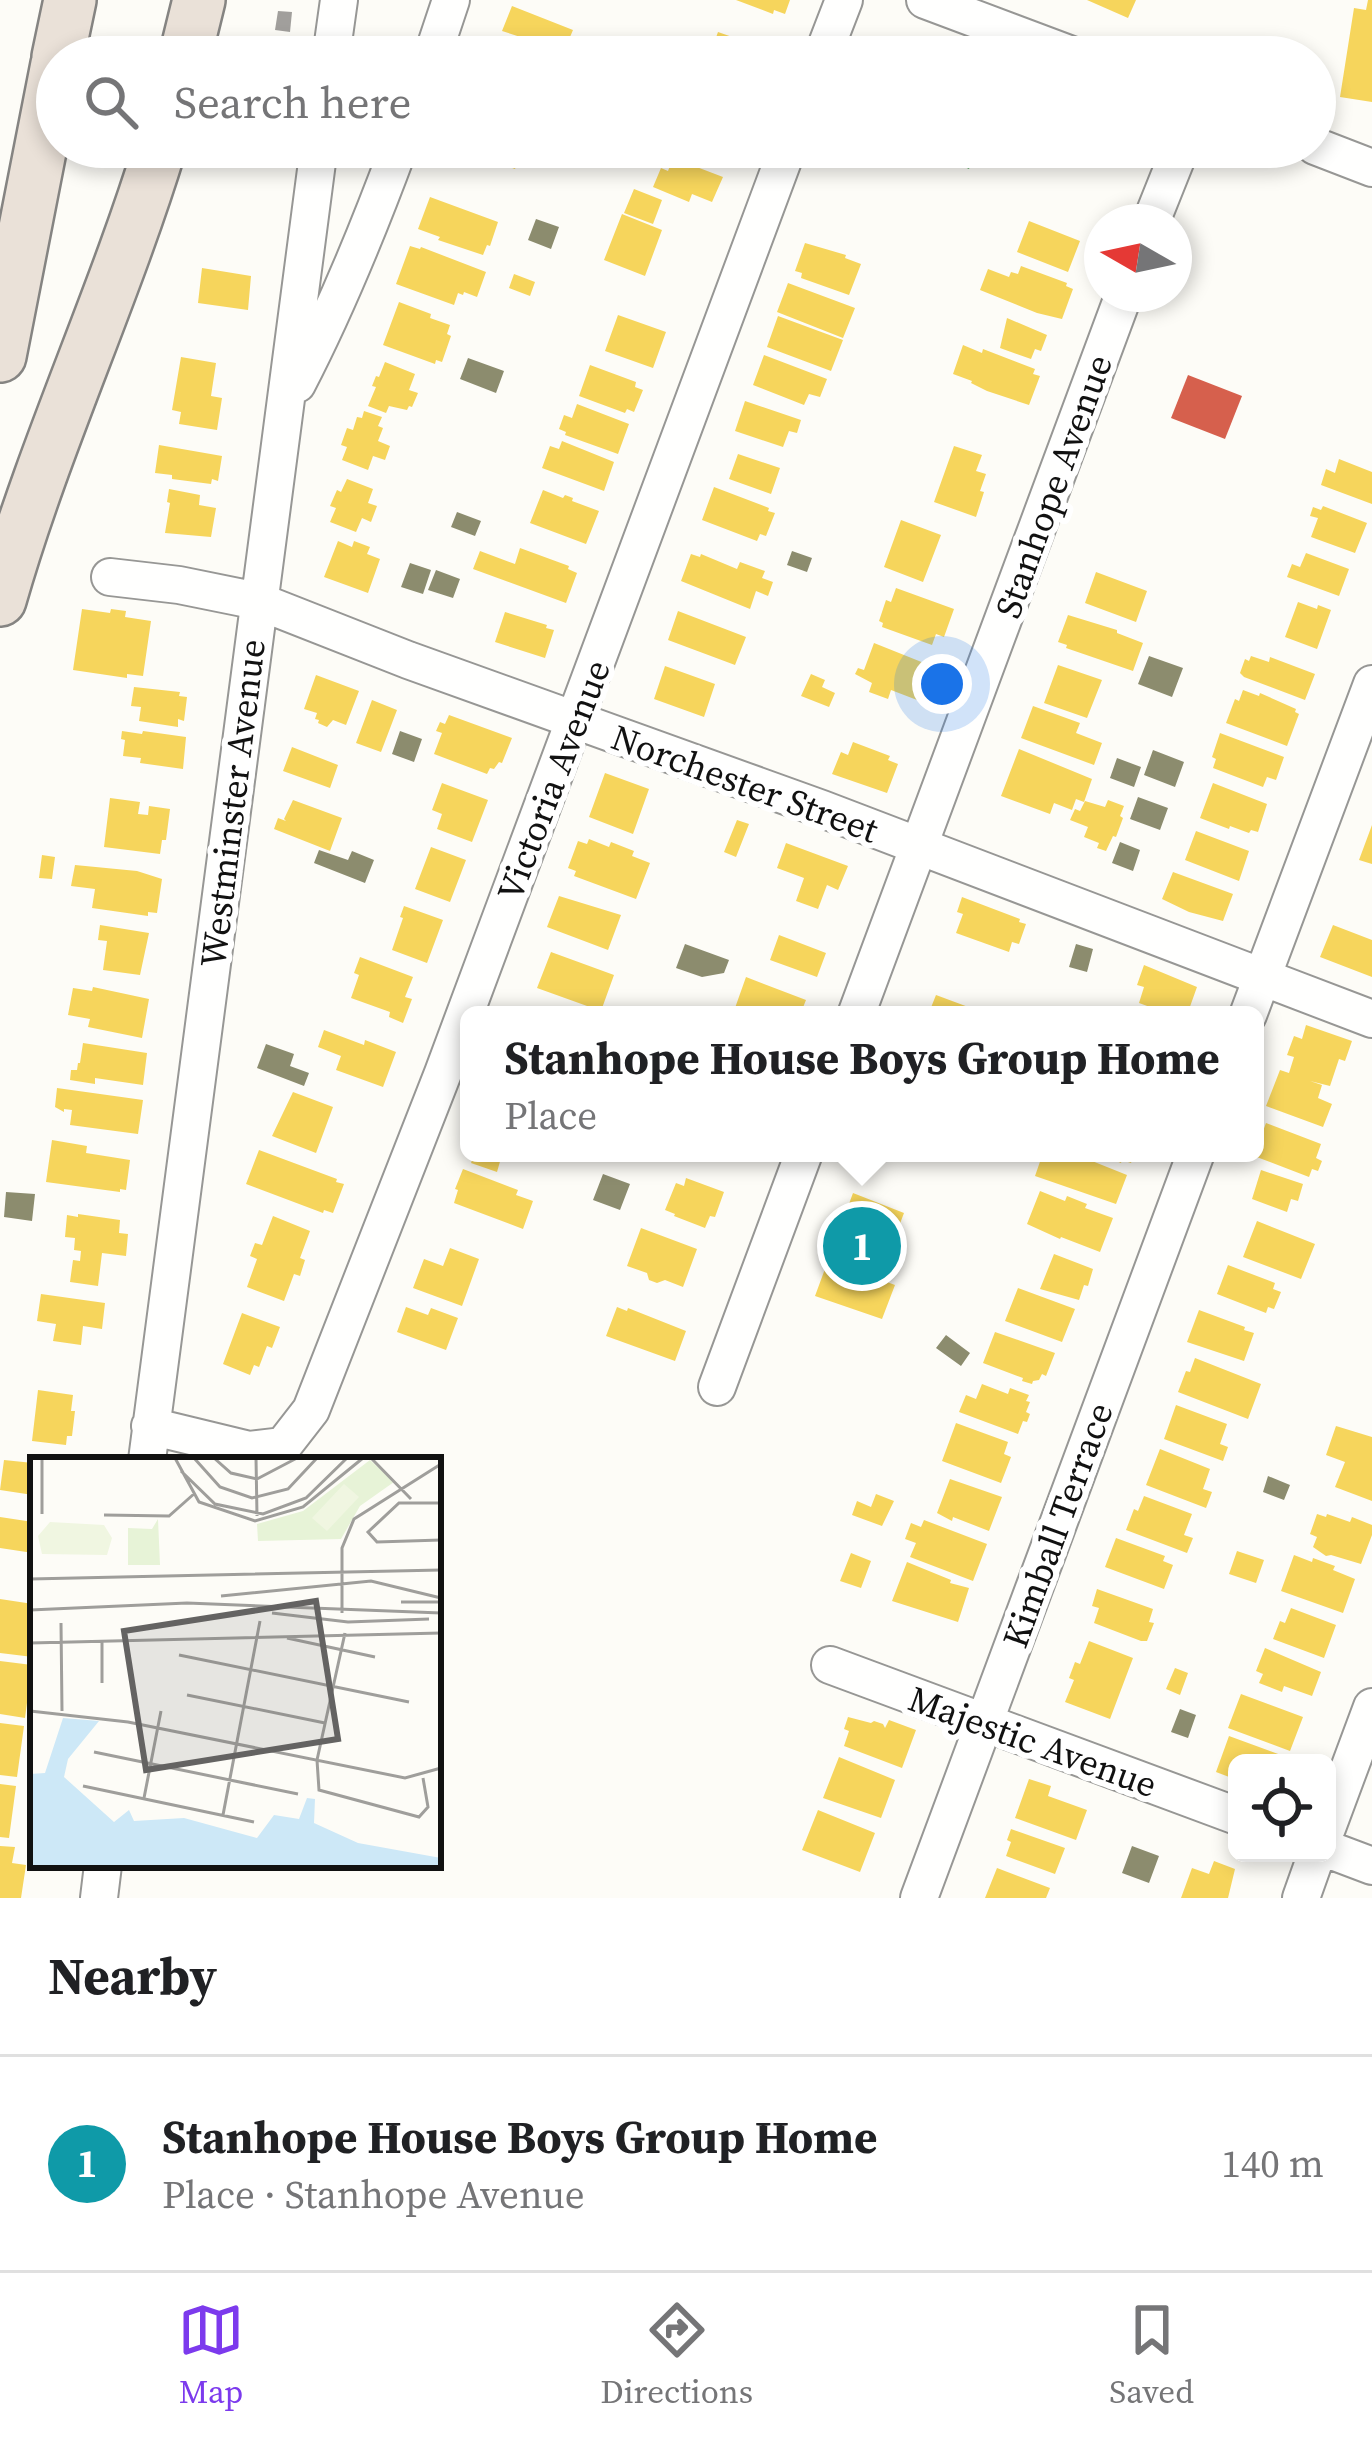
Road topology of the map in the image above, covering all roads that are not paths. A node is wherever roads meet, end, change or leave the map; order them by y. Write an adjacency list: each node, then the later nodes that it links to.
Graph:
1 (70, 0): 7 (highway)
2 (199, 0): 8 (highway)
3 (338, 0): 9 (street)
4 (451, 0): 10 (street)
5 (844, 0): 11 (street)
6 (925, 0): 12 (street)
7 (63, 36)
8 (190, 36)
9 (334, 36)
10 (439, 36)
11 (830, 36)
12 (1021, 36)
13 (1336, 154): 20 (street)
14 (37, 168): 23 (highway)
15 (154, 168): 26 (highway)
16 (316, 168): 24 (street, Westminster Avenue)
17 (391, 168): 24 (street)
18 (780, 168): 29 (street, Victoria Avenue)
19 (1173, 168): 21 (street)
20 (1372, 168)
21 (1158, 204)
22 (1117, 312): 30 (street, Stanhope Avenue)
23 (0, 356)
24 (284, 408): 27 (street, Westminster Avenue)
25 (110, 577): 27 (street, Norchester Street)
26 (0, 600)
27 (258, 601): 29 (street, Norchester Street); 40 (street, Westminster Avenue)
28 (1372, 684): 31 (street)
29 (575, 721): 30 (street, Norchester Street); 32 (street, Victoria Avenue)
30 (919, 847): 31 (street, Norchester Street); 33 (street, Stanhope Avenue)
31 (1262, 977): 34 (street); 35 (street, Norchester Street)
32 (467, 1006)
33 (859, 1006)
34 (1251, 1006)
35 (1372, 1019)
36 (460, 1025): 40 (street, Victoria Avenue)
37 (801, 1162): 39 (street)
38 (1193, 1162): 43 (street, Kimball Terrace)
39 (717, 1387)
40 (149, 1443)
41 (830, 1665): 43 (street, Majestic Avenue)
42 (1372, 1707): 44 (street)
43 (983, 1724): 45 (street, Majestic Avenue); 51 (street, Kimball Terrace)
44 (1336, 1804)
45 (1228, 1813)
46 (1336, 1853): 48 (street)
47 (1314, 1862): 52 (street)
48 (1372, 1866)
49 (103, 1868): 50 (street)
50 (99, 1898)
51 (919, 1898)
52 (1300, 1898)

